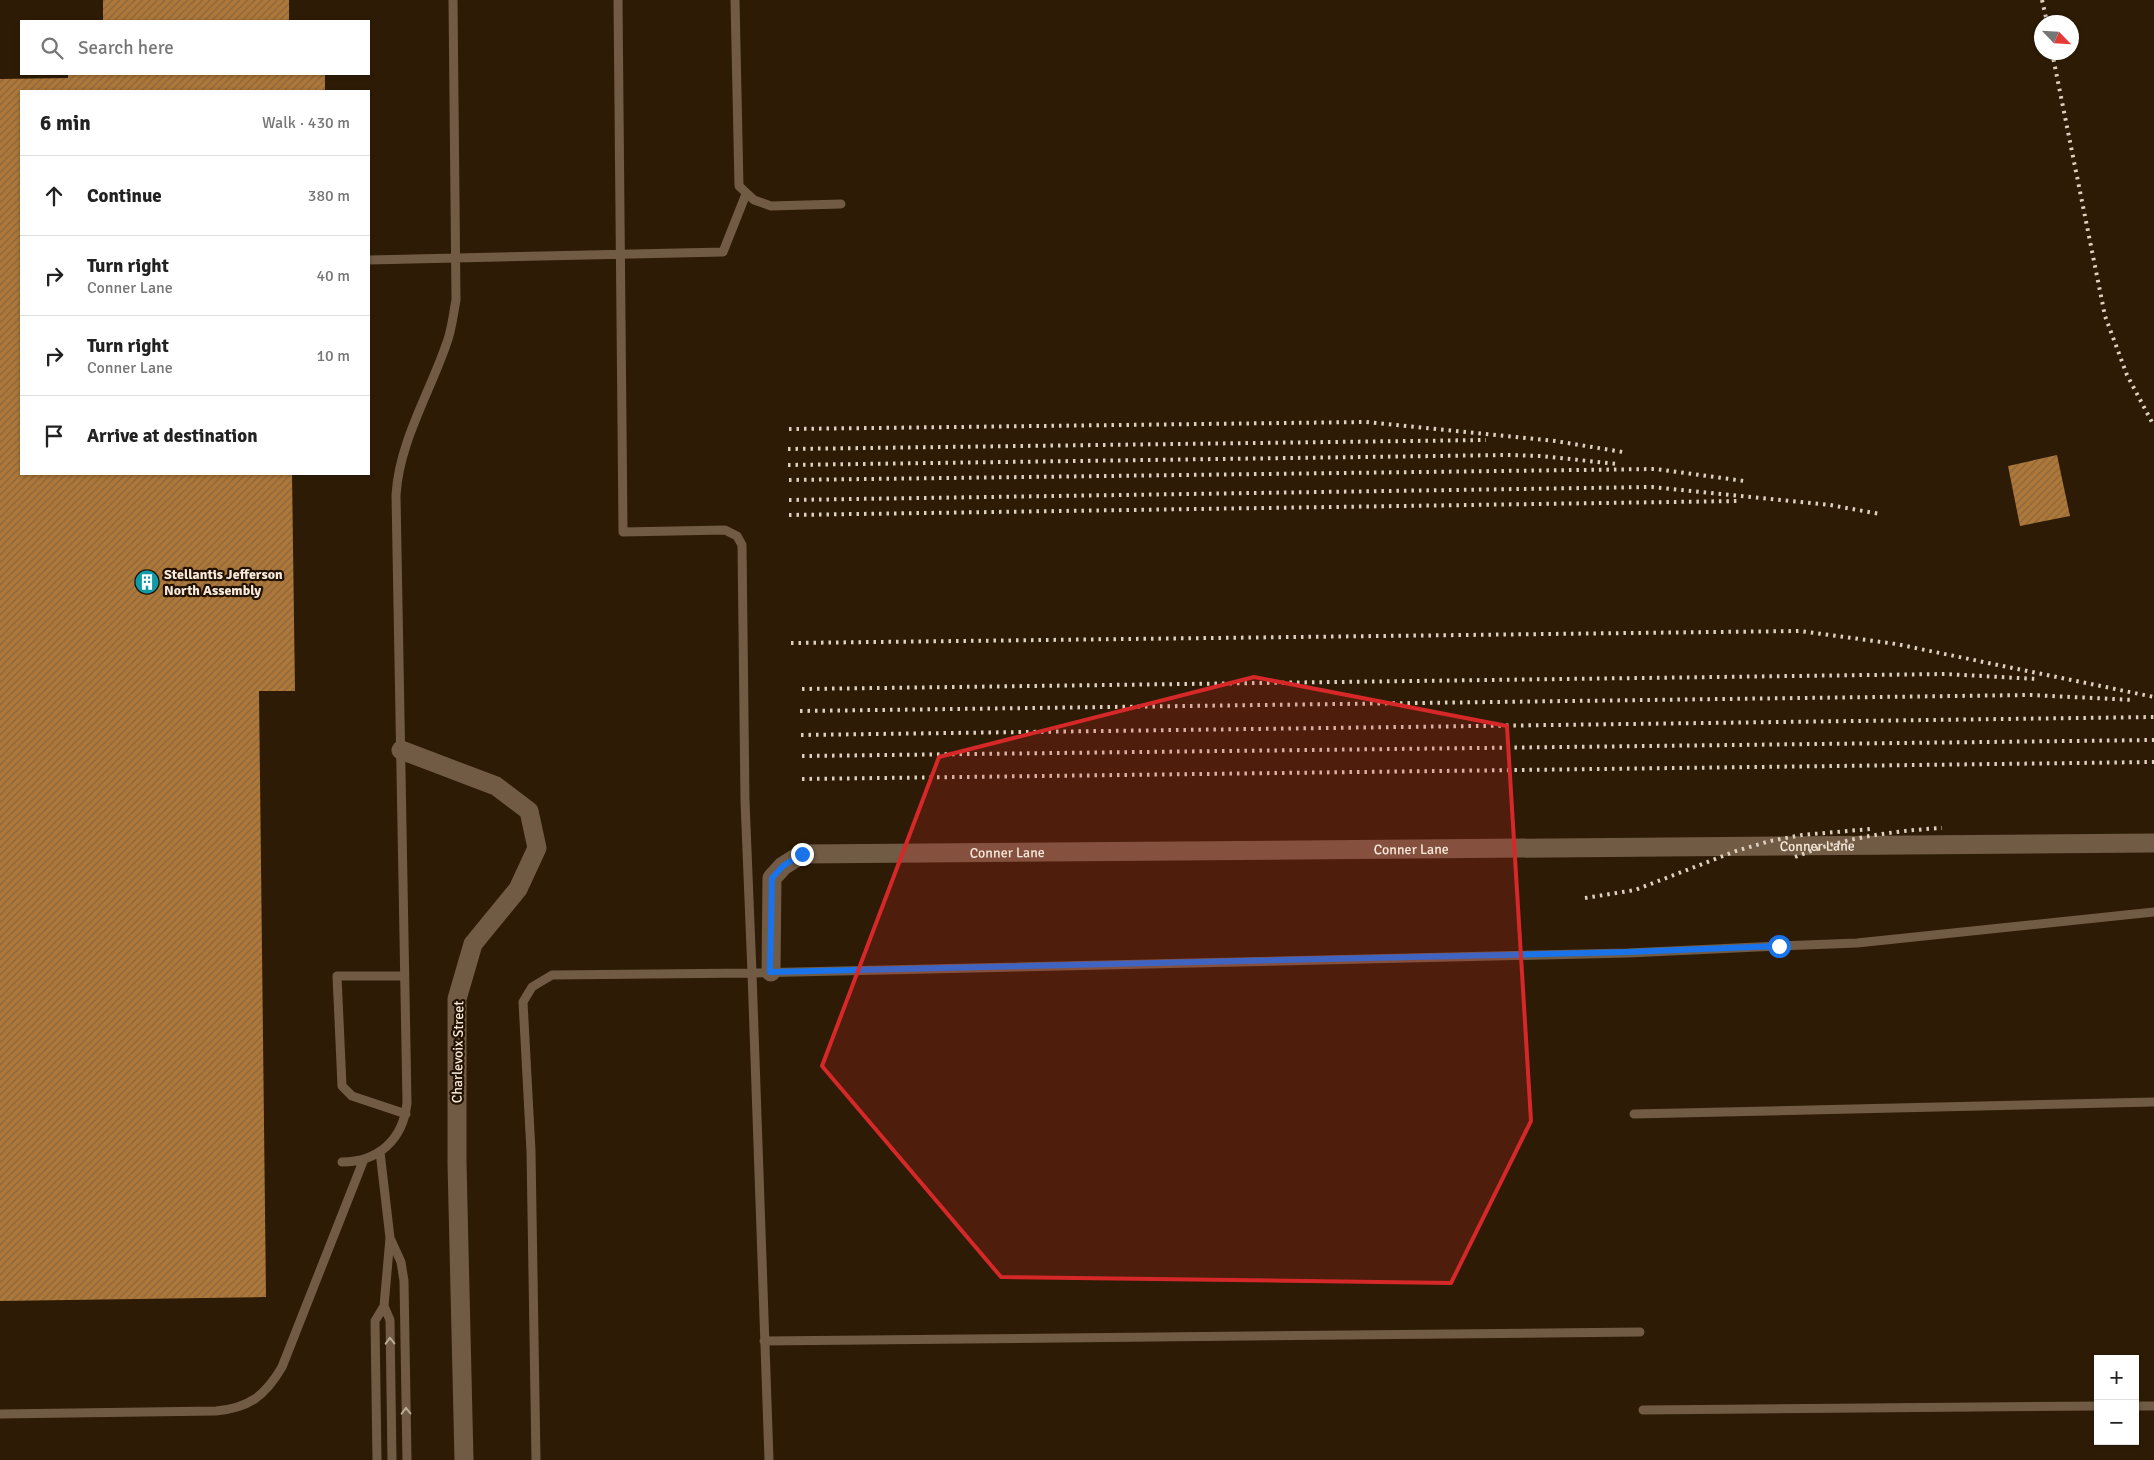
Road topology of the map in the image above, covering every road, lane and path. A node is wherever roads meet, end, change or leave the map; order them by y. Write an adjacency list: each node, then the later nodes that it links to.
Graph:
1 (453, 0): 8 (lane)
2 (618, 0): 6 (lane)
3 (735, 0): 4 (lane)
4 (746, 194): 5 (lane); 6 (lane)
5 (841, 204)
6 (621, 255): 7 (lane); 12 (lane)
7 (370, 260)
8 (401, 750): 13 (lane); 32 (street, Charlevoix Street)
9 (2154, 843): 11 (street, Conner Lane)
10 (2154, 912): 11 (lane)
11 (770, 972): 12 (lane)
12 (752, 973): 23 (lane); 33 (lane)
13 (404, 976): 15 (lane); 15 (lane)
14 (2154, 1102): 16 (lane)
15 (406, 1114): 17 (lane)
16 (1634, 1114)
17 (380, 1152): 18 (lane); 20 (lane)
18 (364, 1159): 19 (lane); 28 (lane)
19 (342, 1162)
20 (390, 1238): 21 (lane); 31 (lane, one-way to 20)
21 (384, 1306): 29 (lane); 30 (lane, one-way to 21)
22 (1640, 1332): 23 (lane)
23 (764, 1341): 34 (lane)
24 (2094, 1406): 27 (lane)
25 (2139, 1406): 26 (lane)
26 (2154, 1406)
27 (1643, 1410)
28 (0, 1414)
29 (377, 1460)
30 (392, 1460)
31 (407, 1460)
32 (464, 1460)
33 (536, 1460)
34 (769, 1460)

